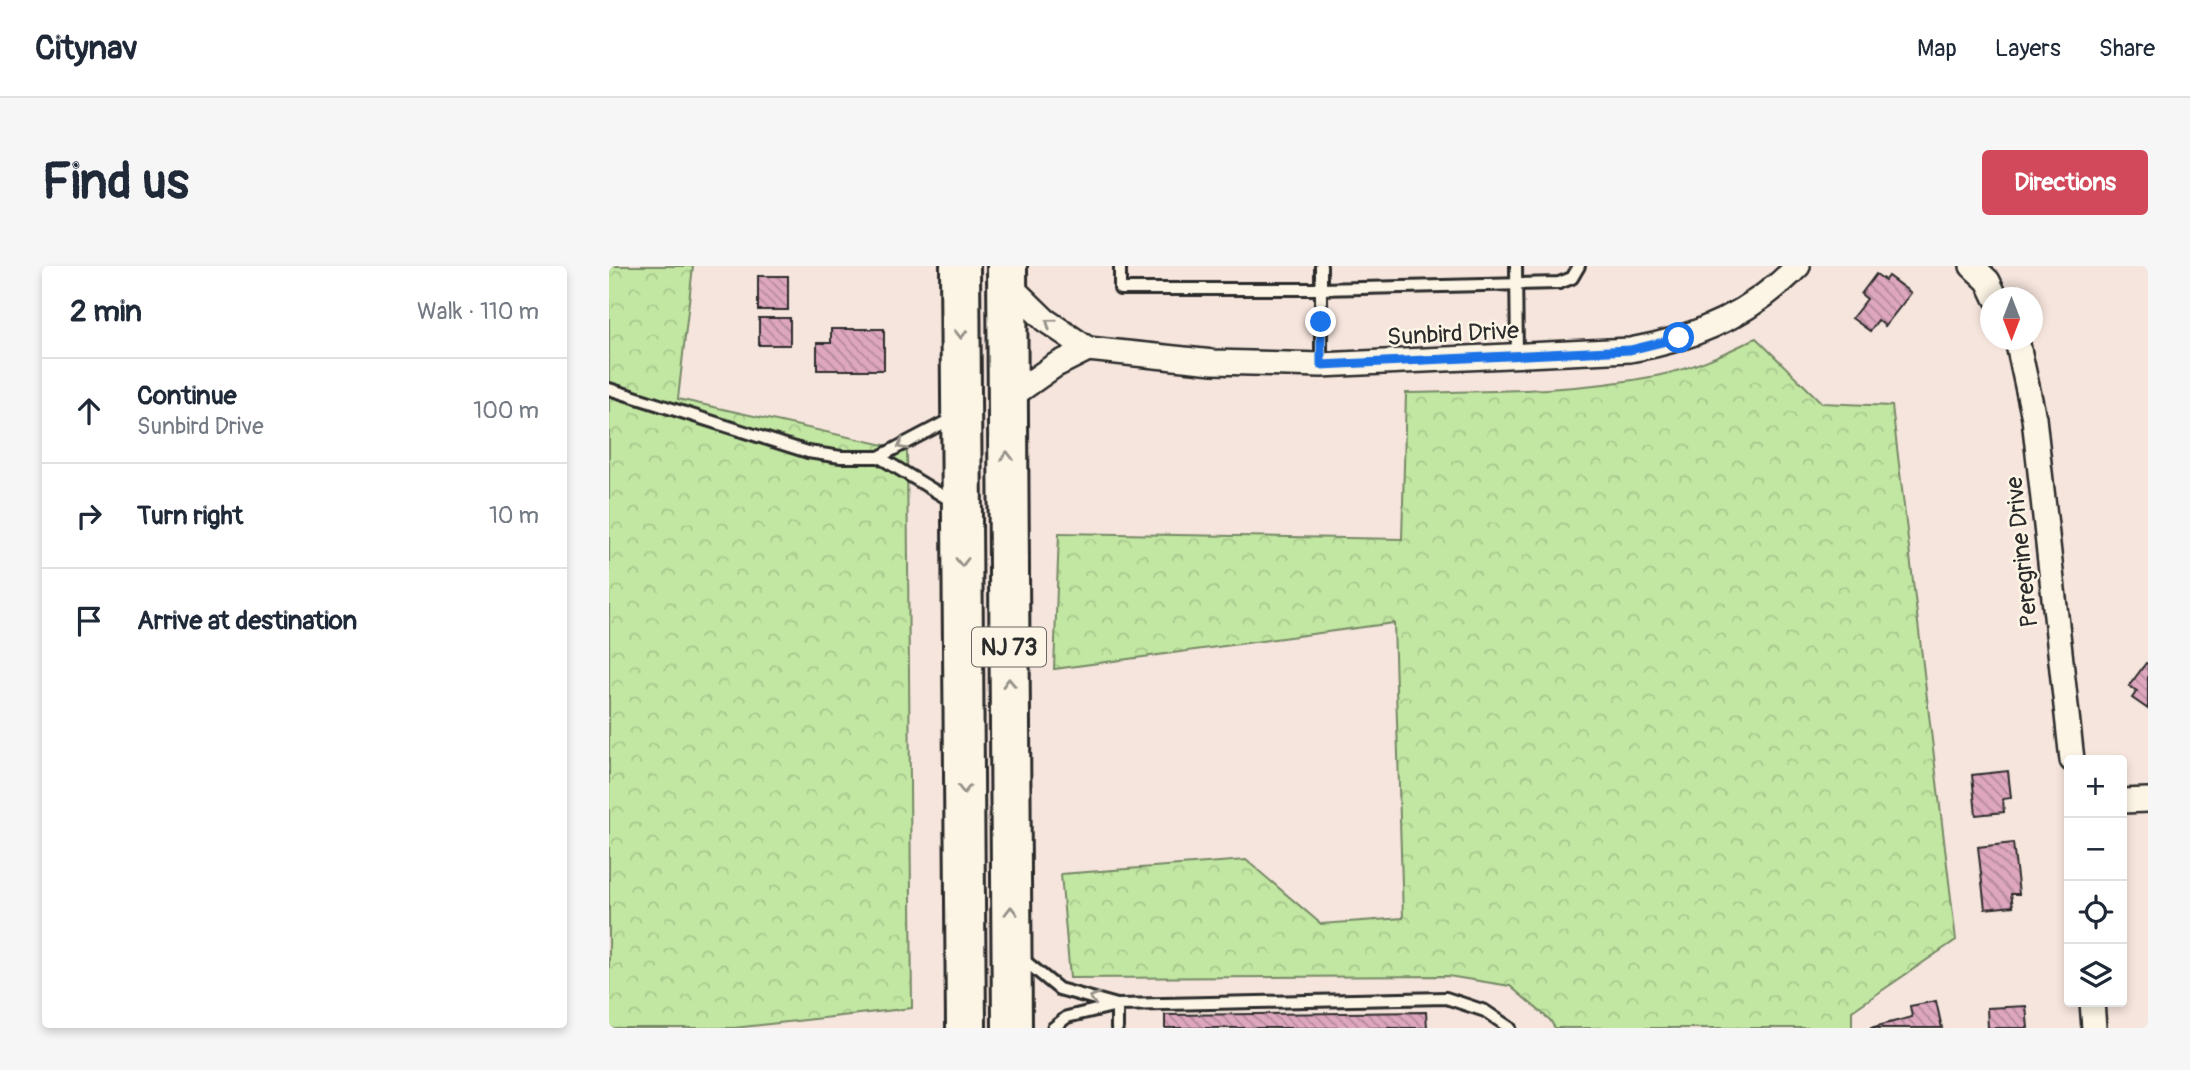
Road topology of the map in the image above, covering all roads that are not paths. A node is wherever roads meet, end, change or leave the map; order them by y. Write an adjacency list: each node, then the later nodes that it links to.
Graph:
1 (960, 266): 18 (highway, NJ 73, one-way to 18)
2 (1120, 266): 11 (lane)
3 (1321, 266): 11 (lane)
4 (1516, 266): 9 (lane)
5 (1579, 266): 9 (lane)
6 (1798, 266): 14 (street, Sunbird Drive)
7 (1981, 269): 10 (street)
8 (1007, 274): 12 (street, Sunbird Drive, one-way to 8); 17 (highway, NJ 73)
9 (1516, 284): 11 (lane); 14 (lane)
10 (1990, 287)
11 (1321, 289): 15 (lane)
12 (1088, 349): 15 (street, Sunbird Drive); 17 (street)
13 (2019, 350): 21 (street, Peregrine Drive)
14 (1517, 357): 15 (street, Sunbird Drive)
15 (1321, 365)
16 (609, 389): 19 (lane)
17 (1007, 399): 24 (highway, NJ 73, one-way to 17)
18 (962, 413): 19 (lane, one-way to 19); 20 (highway, NJ 73)
19 (879, 457): 20 (lane)
20 (962, 508): 27 (highway, NJ 73, one-way to 27)
21 (2071, 755)
22 (2148, 800): 23 (street)
23 (2127, 801)
24 (1011, 949): 25 (lane, one-way to 24); 28 (highway, NJ 73)
25 (1117, 1004): 29 (lane); 30 (lane); 31 (lane)
26 (2092, 1007): 32 (street)
27 (966, 1028)
28 (1012, 1028)
29 (1053, 1028)
30 (1117, 1028)
31 (1510, 1028)
32 (2094, 1028)

